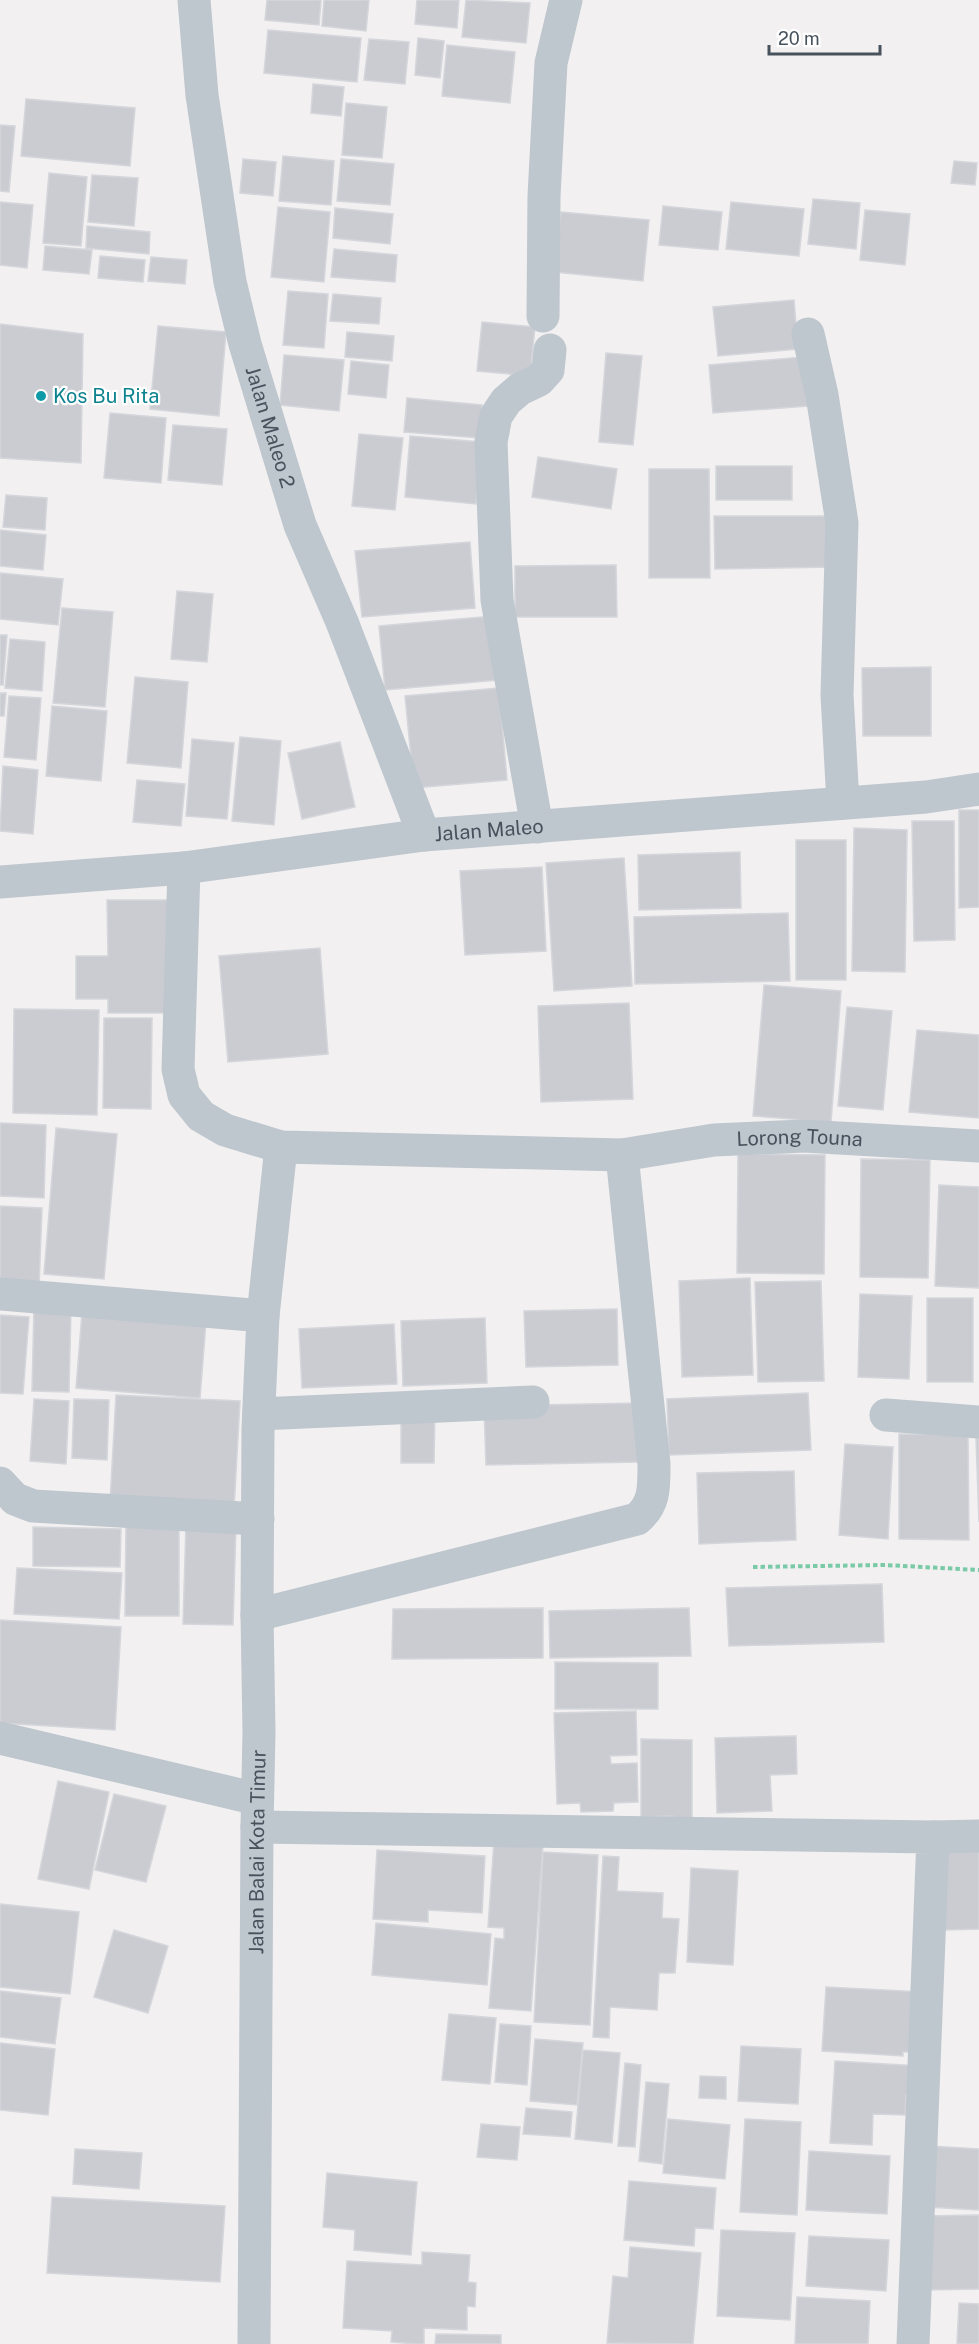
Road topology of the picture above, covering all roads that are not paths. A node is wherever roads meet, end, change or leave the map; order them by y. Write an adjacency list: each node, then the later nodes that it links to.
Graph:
1 (194, 0): 9 (street, Jalan Maleo 2)
2 (566, 0): 3 (street)
3 (543, 316)
4 (808, 334): 7 (street)
5 (550, 351): 8 (street)
6 (979, 789): 7 (street, Jalan Maleo)
7 (843, 803): 8 (street, Jalan Maleo)
8 (537, 827): 9 (street, Jalan Maleo)
9 (424, 834): 10 (street, Jalan Maleo)
10 (184, 868): 11 (street, Jalan Maleo); 13 (street, Lorong Touna)
11 (0, 882)
12 (979, 1146): 14 (street, Lorong Touna)
13 (281, 1147): 14 (street, Lorong Touna); 16 (street, Jalan Balai Kota Timur)
14 (622, 1155): 23 (street)
15 (0, 1294): 16 (street)
16 (263, 1316): 18 (street, Jalan Balai Kota Timur)
17 (533, 1402): 18 (street)
18 (259, 1414): 22 (street, Jalan Balai Kota Timur)
19 (886, 1415): 20 (street)
20 (979, 1422)
21 (0, 1483): 22 (street)
22 (258, 1519): 23 (street, Jalan Balai Kota Timur)
23 (257, 1615): 25 (street, Jalan Balai Kota Timur)
24 (0, 1738): 25 (street)
25 (257, 1813): 27 (street); 28 (street, Jalan Balai Kota Timur)
26 (979, 1836): 27 (street)
27 (933, 1837): 29 (street)
28 (254, 2344)
29 (913, 2344)

